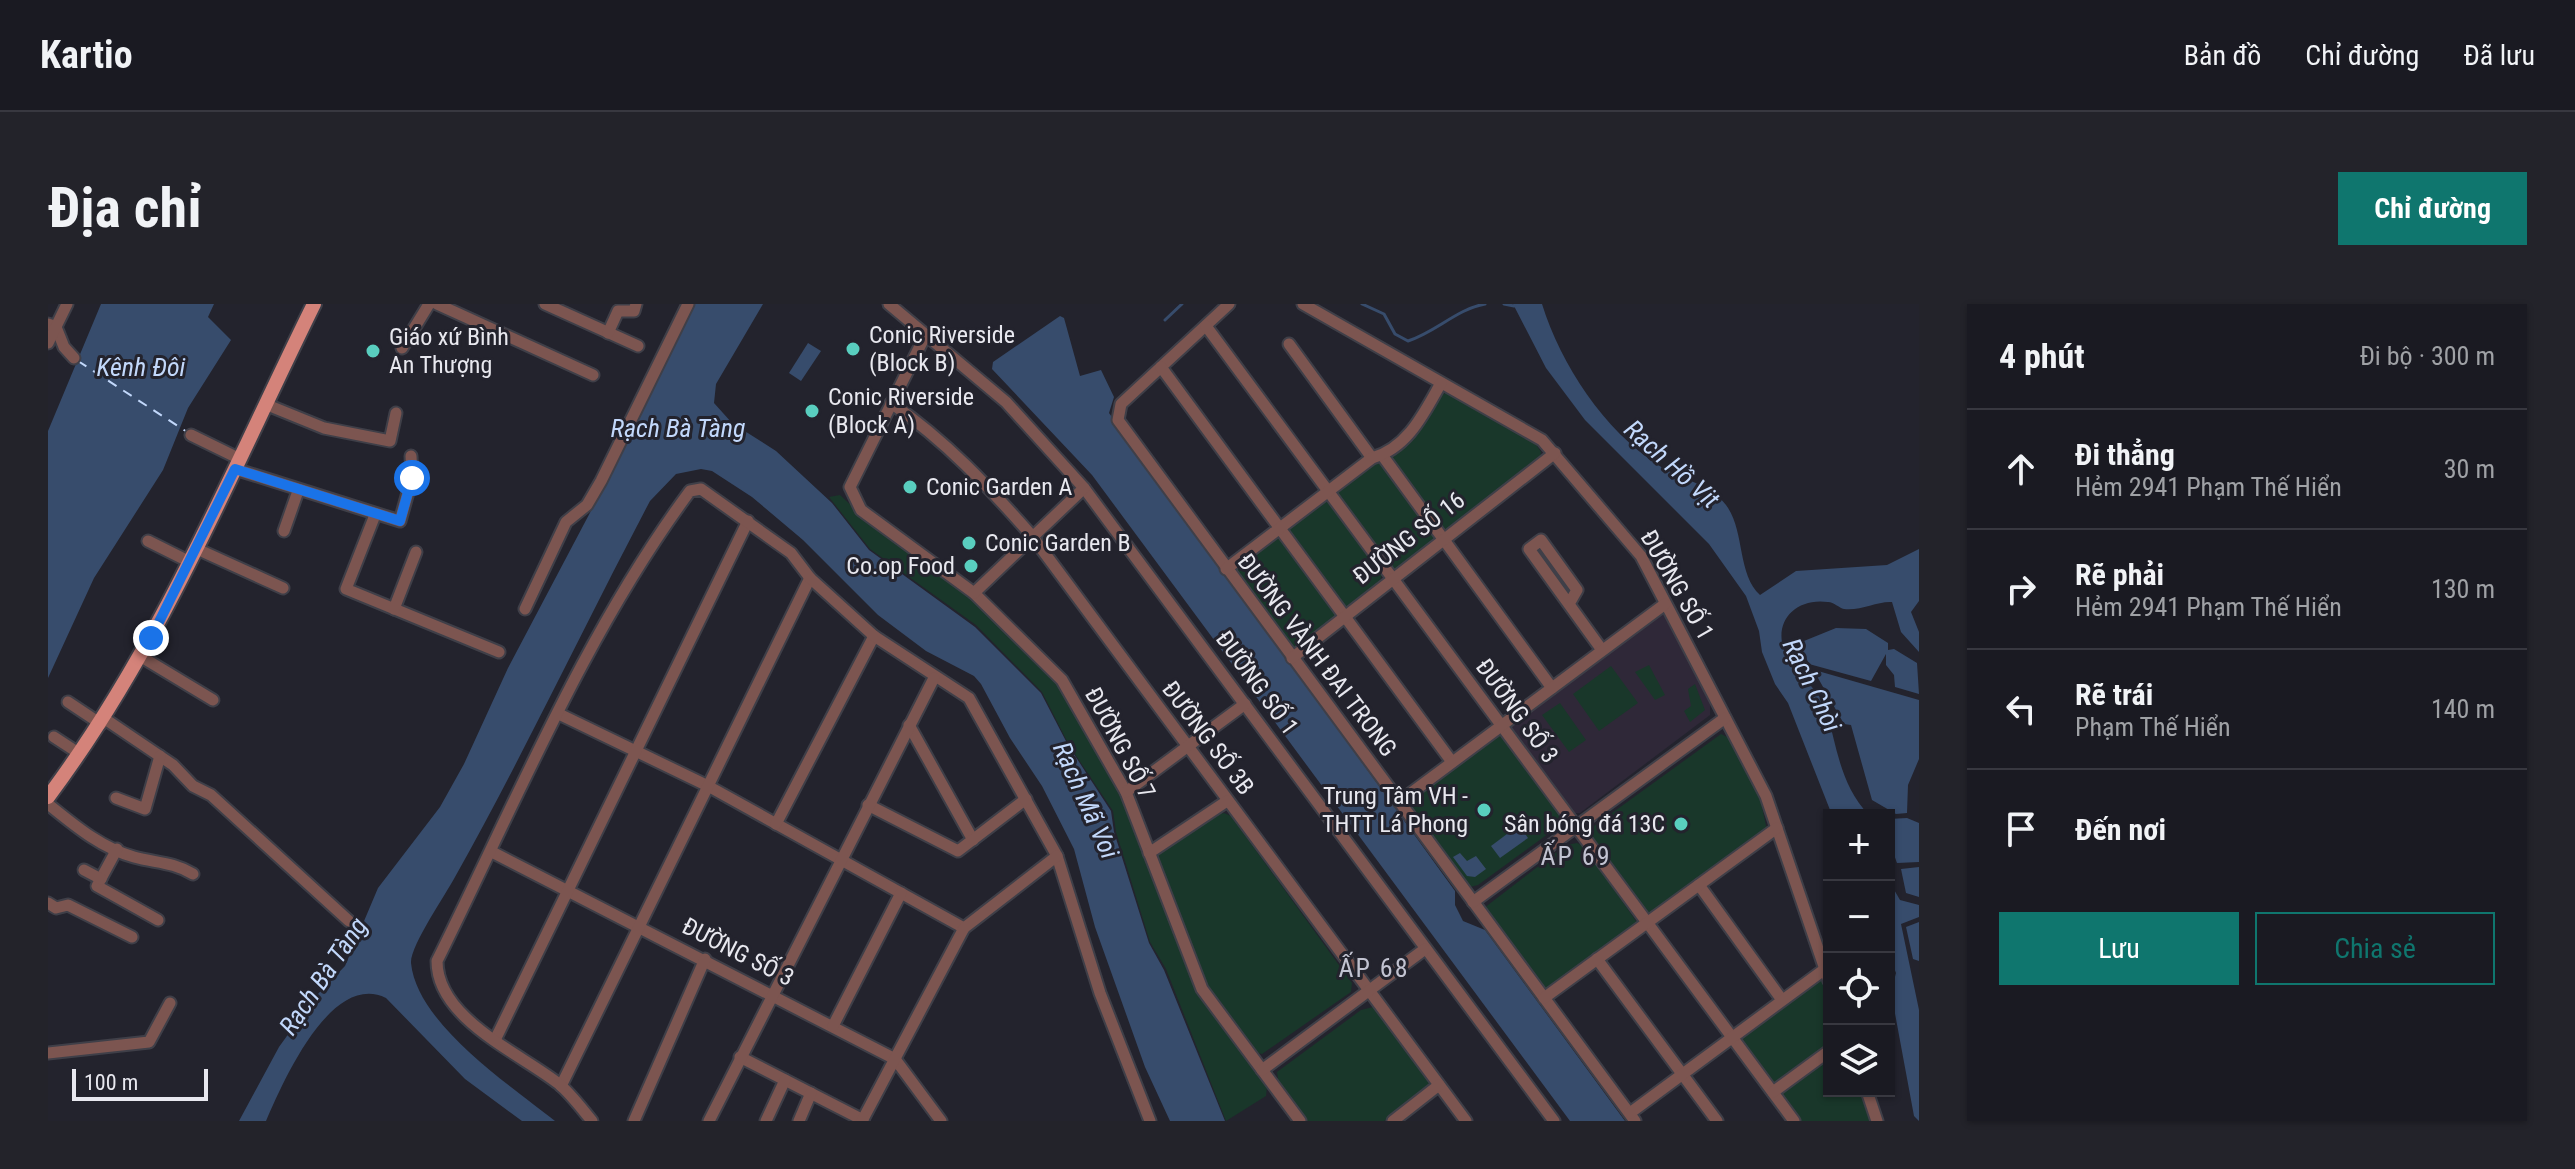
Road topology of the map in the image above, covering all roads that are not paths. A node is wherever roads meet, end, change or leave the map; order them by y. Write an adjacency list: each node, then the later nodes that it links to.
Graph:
1 (67, 304): 11 (street)
2 (314, 304): 24 (main road)
3 (429, 304): 18 (street)
4 (437, 304): 21 (street)
5 (545, 304): 13 (street)
6 (636, 304): 13 (street)
7 (688, 304): 51 (street)
8 (889, 304): 14 (street, ĐƯỜNG SỐ 1)
9 (1229, 304): 12 (street)
10 (1303, 304): 22 (street, ĐƯỜNG SỐ 1)
11 (52, 326): 15 (street); 19 (street)
12 (1206, 326): 20 (street); 33 (street, ĐƯỜNG SỐ 3)
13 (608, 333): 17 (street)
14 (925, 336): 23 (street); 31 (street, ĐƯỜNG SỐ 1)
15 (48, 343)
16 (1289, 344): 29 (street, ĐƯỜNG SỐ 3)
17 (638, 346)
18 (402, 348)
19 (74, 358)
20 (1161, 367): 36 (street); 43 (street, ĐƯỜNG VÀNH ĐAI TRONG)
21 (593, 375)
22 (1441, 383): 27 (street, ĐƯỜNG SỐ 1); 29 (street)
23 (891, 403): 38 (street, ĐƯỜNG SỐ 3B); 47 (street, ĐƯỜNG SỐ 7)
24 (265, 404): 25 (street); 30 (main road)
25 (396, 413)
26 (191, 435): 30 (street)
27 (1555, 453): 39 (street, ĐƯỜNG SỐ 16); 49 (street, ĐƯỜNG SỐ 1)
28 (411, 456): 34 (street)
29 (1377, 456): 33 (street); 39 (street, ĐƯỜNG SỐ 3)
30 (237, 464): 32 (street); 42 (main road)
31 (1084, 488): 38 (street); 62 (street, ĐƯỜNG SỐ 1)
32 (298, 491): 34 (street); 37 (street)
33 (1328, 492): 36 (street); 45 (street, ĐƯỜNG SỐ 3)
34 (375, 515): 50 (street)
35 (748, 521): 44 (street); 63 (street); 70 (street)
36 (1279, 528): 43 (street); 52 (street)
37 (284, 531)
38 (1032, 536): 47 (street); 69 (street, ĐƯỜNG SỐ 3B)
39 (1444, 539): 45 (street, ĐƯỜNG SỐ 16); 59 (street, ĐƯỜNG SỐ 3)
40 (148, 541): 42 (street)
41 (416, 552): 50 (street)
42 (194, 556): 46 (street); 56 (main road)
43 (1226, 569): 57 (street, ĐƯỜNG VÀNH ĐAI TRONG)
44 (810, 578): 53 (street); 74 (street)
45 (1392, 579): 52 (street, ĐƯỜNG SỐ 16); 67 (street, ĐƯỜNG SỐ 3)
46 (283, 588)
47 (974, 593): 75 (street, ĐƯỜNG SỐ 7)
48 (1569, 604): 48 (street); 54 (street)
49 (1665, 604): 54 (street); 64 (street, ĐƯỜNG SỐ 1)
50 (394, 609): 55 (street)
51 (525, 609)
52 (1344, 616): 57 (street, ĐƯỜNG SỐ 16); 73 (street)
53 (874, 636): 58 (street); 83 (street)
54 (1602, 650): 59 (street)
55 (499, 652)
56 (140, 656): 60 (street); 65 (main road)
57 (1292, 658): 80 (street, ĐƯỜNG VÀNH ĐAI TRONG)
58 (934, 678): 66 (street); 78 (street)
59 (1552, 688): 67 (street)
60 (213, 700)
61 (68, 702): 65 (street)
62 (1245, 704): 69 (street); 106 (street, ĐƯỜNG SỐ 1)
63 (559, 714): 70 (street); 88 (street)
64 (1725, 718): 84 (street); 85 (street, ĐƯỜNG SỐ 1)
65 (103, 721): 71 (main road); 72 (street)
66 (909, 725): 82 (street); 86 (street)
67 (1501, 725): 73 (street); 84 (street, ĐƯỜNG SỐ 3)
68 (54, 737): 71 (street)
69 (1187, 748): 75 (street); 79 (street, ĐƯỜNG SỐ 3B)
70 (634, 750): 74 (street); 96 (street)
71 (80, 754): 76 (main road)
72 (160, 756): 77 (street); 101 (street)
73 (1452, 762): 80 (street)
74 (708, 786): 83 (street); 103 (street)
75 (1126, 792): 89 (street, ĐƯỜNG SỐ 7)
76 (48, 797)
77 (116, 798)
78 (1026, 799): 86 (street); 90 (street)
79 (1227, 801): 89 (street); 111 (street, ĐƯỜNG SỐ 3B)
80 (1399, 802): 98 (street, ĐƯỜNG VÀNH ĐAI TRONG)
81 (48, 804): 87 (street)
82 (868, 805): 86 (street); 91 (street)
83 (776, 824): 91 (street)
84 (1575, 827): 98 (street); 102 (street, ĐƯỜNG SỐ 3)
85 (1777, 828): 95 (street); 109 (street, ĐƯỜNG SỐ 1)
86 (973, 840)
87 (117, 849): 93 (street); 94 (street)
88 (492, 852): 96 (street, ĐƯỜNG SỐ 3); 118 (street)
89 (1149, 853): 123 (street, ĐƯỜNG SỐ 7)
90 (1057, 856): 104 (street); 139 (street)
91 (840, 860): 97 (street); 112 (street)
92 (84, 870): 94 (street)
93 (193, 874)
94 (101, 879): 100 (street)
95 (1699, 885): 102 (street); 114 (street)
96 (565, 891): 103 (street, ĐƯỜNG SỐ 3); 118 (street)
97 (901, 893): 104 (street); 116 (street)
98 (1473, 902): 113 (street, ĐƯỜNG VÀNH ĐAI TRONG)
99 (48, 903): 105 (street)
100 (158, 920)
101 (349, 921)
102 (1646, 924): 108 (street); 117 (street, ĐƯỜNG SỐ 3)
103 (639, 926): 107 (street, ĐƯỜNG SỐ 3); 127 (street)
104 (964, 928): 122 (street)
105 (132, 937)
106 (1425, 949): 111 (street); 143 (street, ĐƯỜNG SỐ 1)
107 (705, 959): 112 (street, ĐƯỜNG SỐ 3); 134 (street)
108 (1597, 959): 113 (street); 124 (street)
109 (1823, 963)
110 (1823, 977): 114 (street)
111 (1368, 991): 123 (street); 126 (street, ĐƯỜNG SỐ 3B)
112 (771, 993): 116 (street, ĐƯỜNG SỐ 3); 121 (street)
113 (1544, 998): 131 (street, ĐƯỜNG VÀNH ĐAI TRONG)
114 (1782, 1000): 117 (street)
115 (170, 1003): 119 (street)
116 (833, 1026): 122 (street, ĐƯỜNG SỐ 3)
117 (1731, 1037): 124 (street); 128 (street, ĐƯỜNG SỐ 3)
118 (495, 1040): 127 (street)
119 (48, 1053)
120 (1823, 1055): 128 (street)
121 (740, 1057): 125 (street); 135 (street)
122 (895, 1059): 132 (street); 138 (street, ĐƯỜNG SỐ 3)
123 (1262, 1070): 140 (street, ĐƯỜNG SỐ 7)
124 (1682, 1074): 131 (street); 144 (street)
125 (785, 1080): 129 (street); 136 (street)
126 (1439, 1085): 141 (street); 142 (street, ĐƯỜNG SỐ 3B)
127 (561, 1086): 133 (street)
128 (1773, 1092): 145 (street, ĐƯỜNG SỐ 3)
129 (811, 1093): 132 (street); 137 (street)
130 (1869, 1097): 146 (street)
131 (1632, 1117)
132 (863, 1120)
133 (592, 1121)
134 (634, 1121)
135 (709, 1121)
136 (766, 1121)
137 (799, 1121)
138 (941, 1121)
139 (1150, 1121)
140 (1300, 1121)
141 (1393, 1121)
142 (1466, 1121)
143 (1554, 1121)
144 (1717, 1121)
145 (1794, 1121)
146 (1877, 1121)

